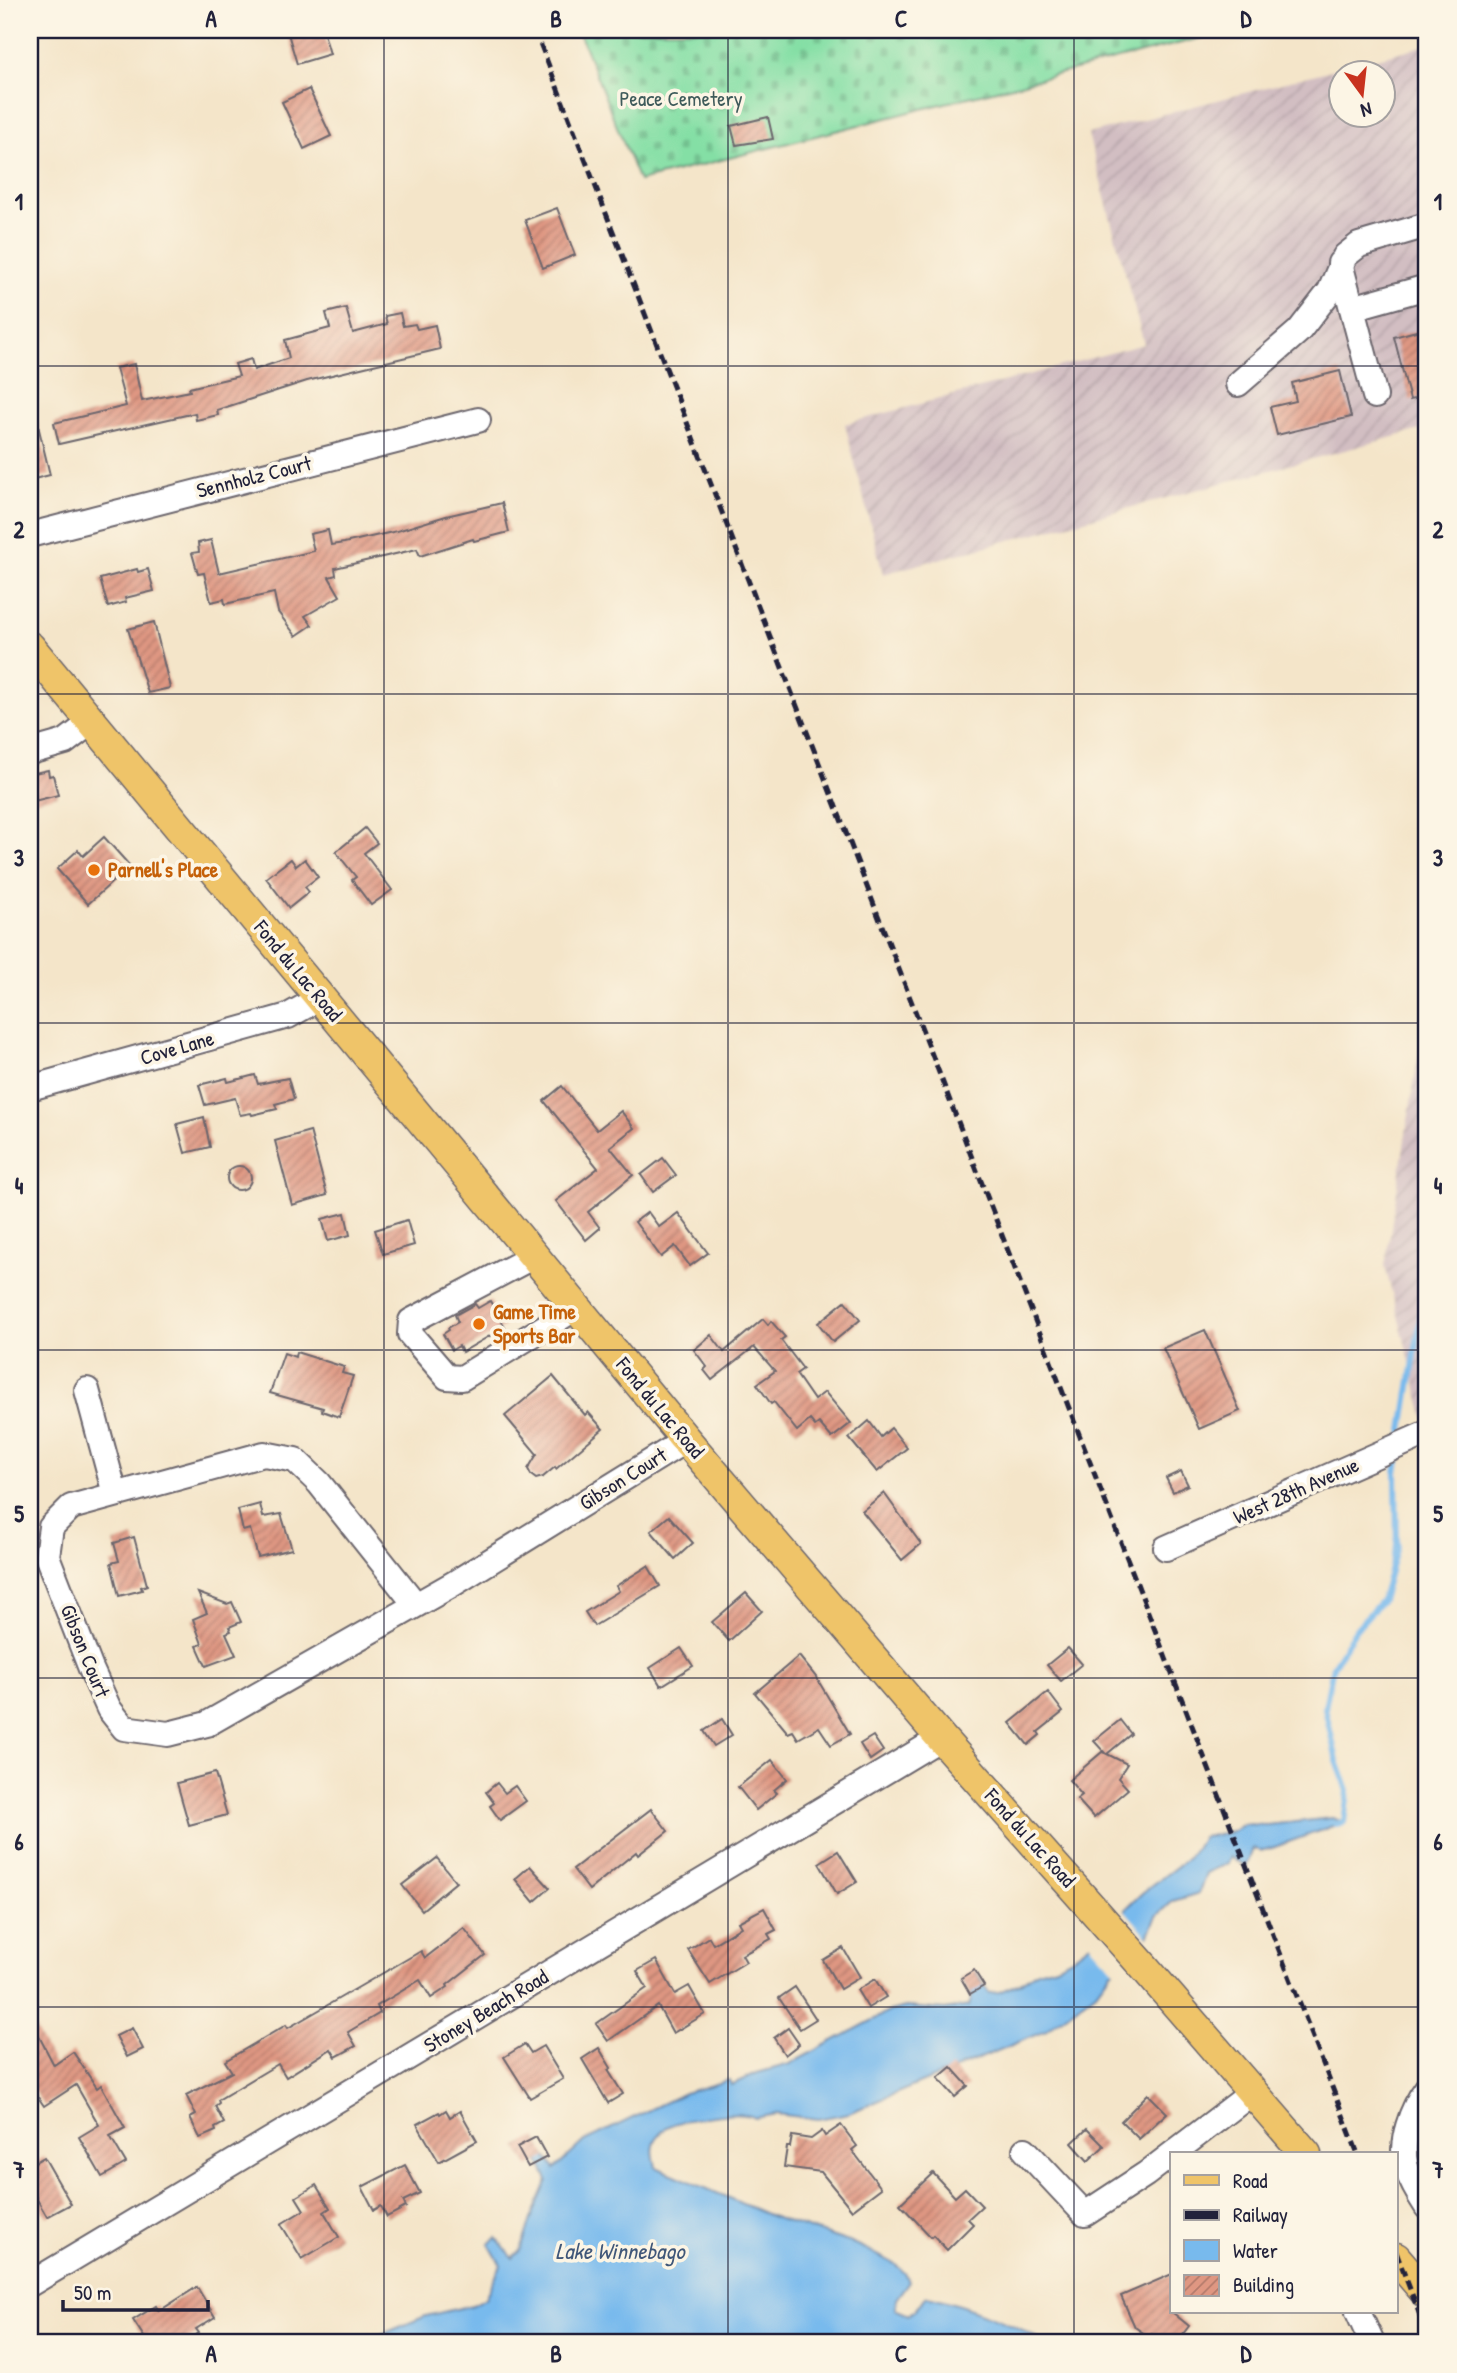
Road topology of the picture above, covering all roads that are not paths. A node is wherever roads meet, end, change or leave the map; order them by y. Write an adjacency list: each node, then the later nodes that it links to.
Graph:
1 (1427, 225): 2 (street)
2 (1340, 263): 4 (street); 5 (street)
3 (1427, 287): 4 (street)
4 (1352, 308): 6 (street)
5 (1238, 384)
6 (1375, 396)
7 (478, 420): 8 (street, Sennholz Court)
8 (30, 535)
9 (30, 648): 10 (main road, Fond du Lac Road)
10 (90, 723): 11 (street); 12 (main road, Fond du Lac Road)
11 (30, 752)
12 (320, 998): 13 (street, Cove Lane); 14 (main road, Fond du Lac Road)
13 (30, 1088)
14 (534, 1256): 15 (main road, Fond du Lac Road); 15 (street)
15 (576, 1308): 18 (main road, Fond du Lac Road)
16 (87, 1390): 19 (street)
17 (1419, 1436): 20 (street, West 28th Avenue)
18 (686, 1440): 21 (street, Gibson Court); 22 (main road, Fond du Lac Road)
19 (115, 1494): 21 (street, Gibson Court); 21 (street, Gibson Court)
20 (1166, 1548)
21 (416, 1605)
22 (941, 1738): 24 (main road, Fond du Lac Road); 31 (street, Stoney Beach Road)
23 (1427, 2088): 29 (street)
24 (1252, 2092): 26 (street); 27 (main road, Fond du Lac Road)
25 (1025, 2150): 28 (street)
26 (1174, 2152)
27 (1304, 2152)
28 (1170, 2155)
29 (1427, 2207)
30 (1398, 2260): 32 (main road)
31 (30, 2283)
32 (1427, 2294)
33 (1359, 2314): 34 (street)
34 (1372, 2343)

